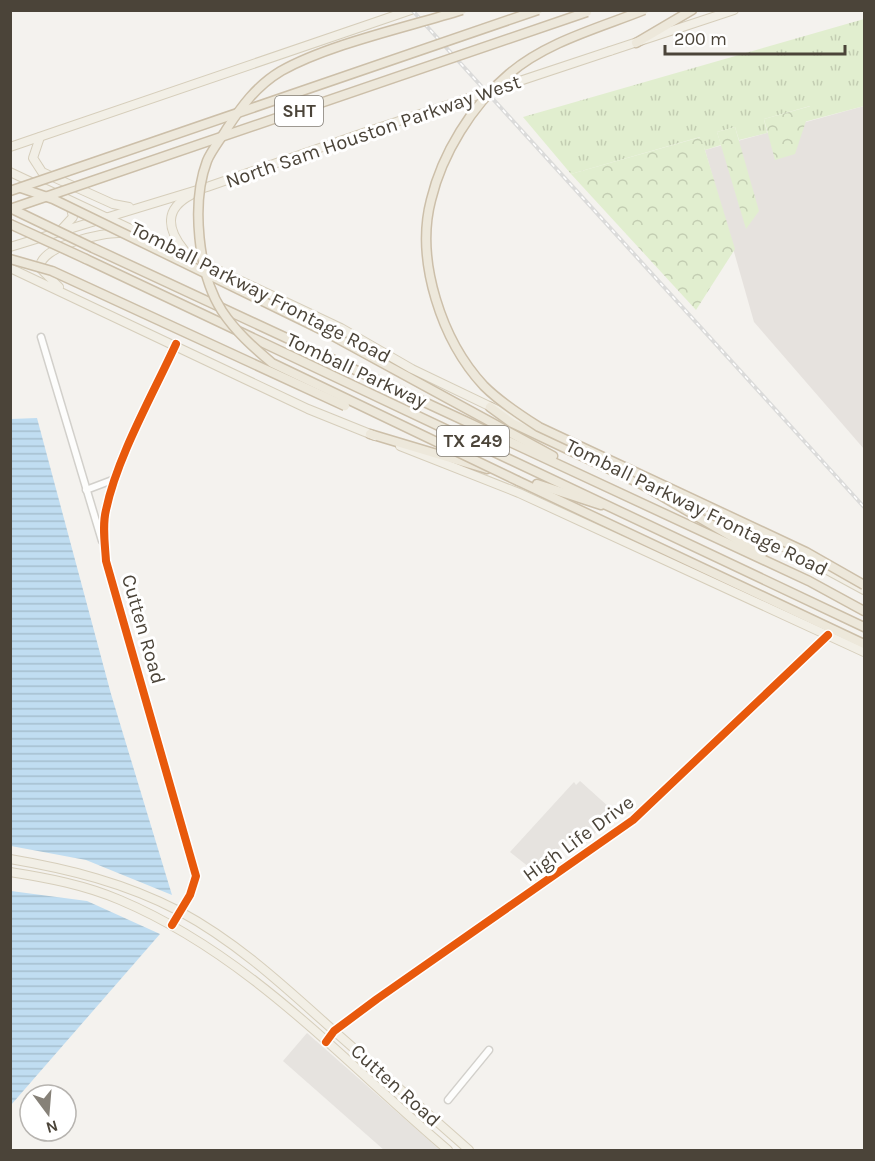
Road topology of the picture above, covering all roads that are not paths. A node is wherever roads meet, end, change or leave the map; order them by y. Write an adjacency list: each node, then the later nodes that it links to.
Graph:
1 (411, 10): 9 (main road)
2 (462, 10): 32 (highway, bridge)
3 (538, 10): 14 (highway, SHT, bridge)
4 (644, 10): 38 (highway, bridge)
5 (692, 10): 8 (highway)
6 (734, 10): 8 (main road, North Sam Houston Parkway West)
7 (589, 11): 17 (highway, SHT, bridge)
8 (636, 43): 13 (main road, North Sam Houston Parkway West, bridge)
9 (40, 137): 10 (main road); 16 (main road)
10 (10, 147)
11 (10, 172): 15 (main road, Tomball Parkway Frontage Road)
12 (10, 186): 34 (highway, bridge)
13 (207, 187): 16 (main road, North Sam Houston Parkway West); 23 (main road)
14 (10, 191)
15 (61, 195): 18 (main road, Tomball Parkway Frontage Road); 20 (main road)
16 (137, 207): 18 (main road, North Sam Houston Parkway West)
17 (10, 209): 34 (highway, Tomball Parkway / TX 249, bridge)
18 (108, 216): 20 (main road, North Sam Houston Parkway West); 21 (main road, Tomball Parkway Frontage Road)
19 (10, 224): 35 (highway, Tomball Parkway / TX 249, bridge)
20 (56, 232): 22 (main road, North Sam Houston Parkway West)
21 (155, 239): 23 (main road, Tomball Parkway Frontage Road); 26 (main road)
22 (10, 247)
23 (186, 254): 29 (main road, Tomball Parkway Frontage Road)
24 (10, 259): 32 (highway, bridge)
25 (10, 268): 26 (main road)
26 (67, 294): 28 (main road)
27 (41, 337): 33 (street, Cutten Road)
28 (176, 344): 30 (main road); 31 (street, Cutten Road)
29 (490, 407): 37 (highway); 39 (main road, Tomball Parkway Frontage Road)
30 (369, 434): 35 (highway); 42 (main road)
31 (115, 479): 33 (street); 36 (street, Cutten Road)
32 (518, 481): 43 (highway)
33 (86, 490): 36 (street, Cutten Road)
34 (627, 496): 37 (highway, Tomball Parkway / TX 249)
35 (618, 509): 41 (highway, Tomball Parkway / TX 249)
36 (105, 547): 47 (street, Cutten Road)
37 (809, 581): 40 (highway, Tomball Parkway / TX 249)
38 (864, 585)
39 (864, 590)
40 (864, 611)
41 (861, 625)
42 (828, 635): 44 (main road); 49 (street, High Life Drive)
43 (864, 644)
44 (864, 652)
45 (10, 859): 47 (main road)
46 (10, 872): 48 (main road)
47 (179, 911): 48 (street, Cutten Road); 49 (main road, Cutten Road)
48 (172, 924): 50 (main road, Cutten Road)
49 (334, 1031): 50 (street, High Life Drive); 53 (main road, Cutten Road)
50 (326, 1042): 54 (main road, Cutten Road)
51 (489, 1050): 52 (street)
52 (448, 1100)
53 (417, 1103): 54 (main road); 56 (main road, Cutten Road)
54 (408, 1114): 55 (main road, Cutten Road)
55 (448, 1150)
56 (469, 1150)

